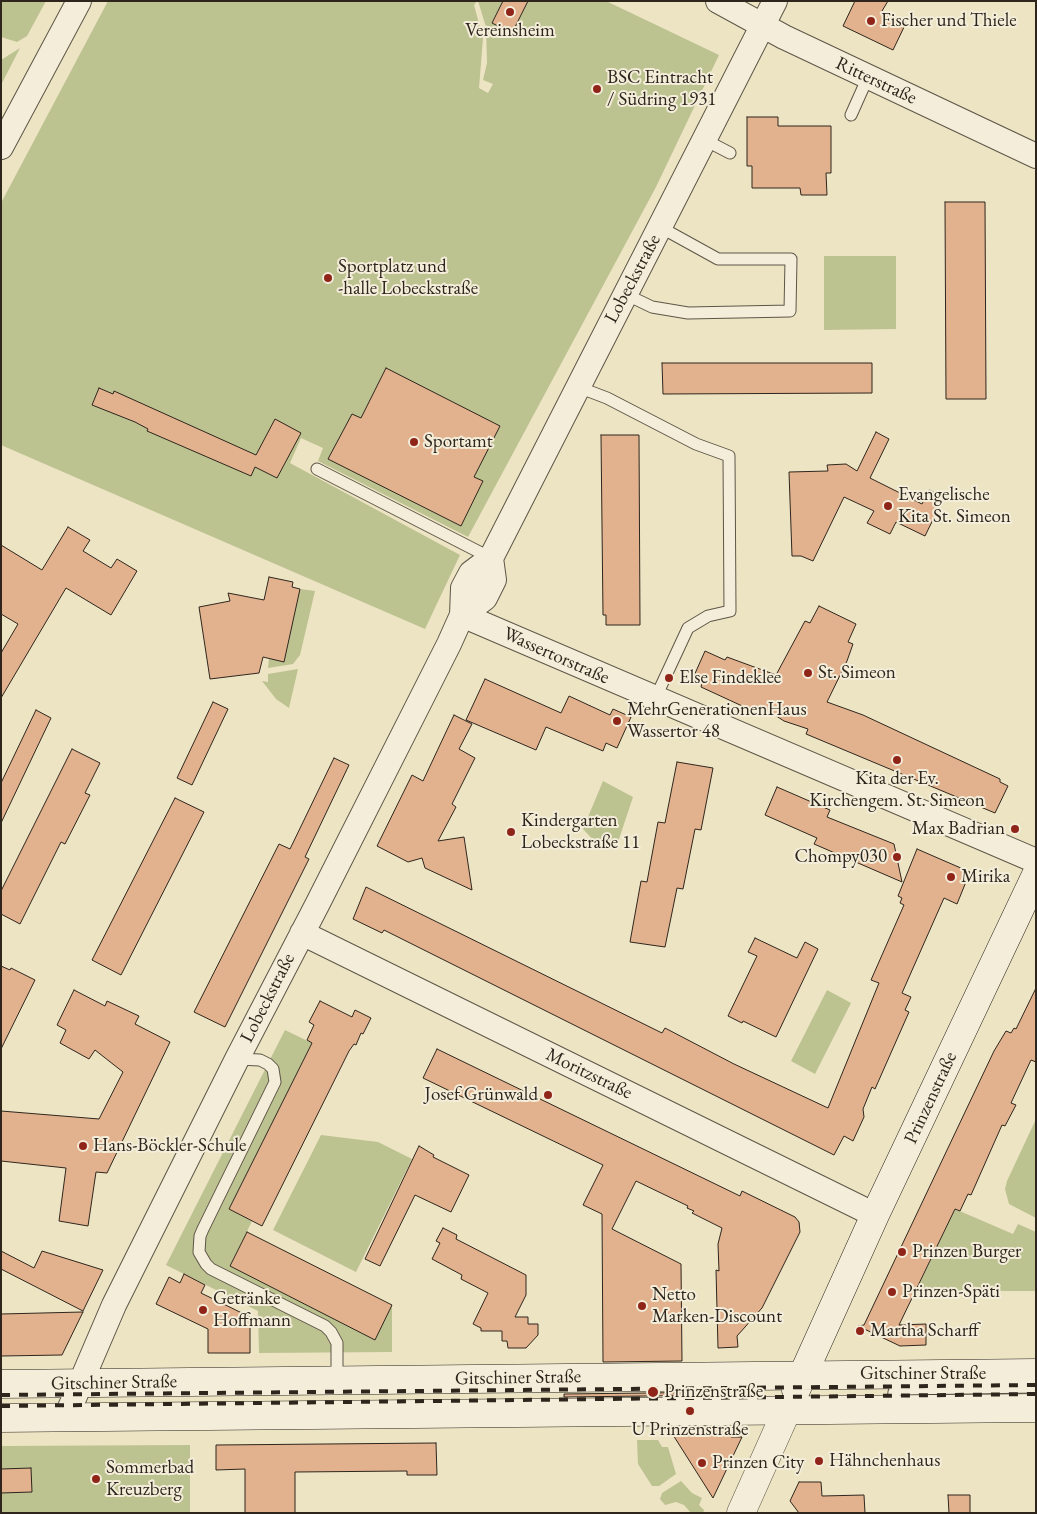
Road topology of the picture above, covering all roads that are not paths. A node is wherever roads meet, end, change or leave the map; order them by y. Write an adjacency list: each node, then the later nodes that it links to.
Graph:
1 (79, 1): 8 (street)
2 (718, 1): 4 (street, Ritterstraße)
3 (775, 1): 4 (street, Lobeckstraße)
4 (763, 25): 5 (street, Ritterstraße); 7 (street, Lobeckstraße)
5 (868, 77): 6 (lane); 10 (street, Ritterstraße)
6 (851, 115)
7 (705, 140): 9 (lane); 11 (street, Lobeckstraße)
8 (1, 147)
9 (730, 153)
10 (1036, 156)
11 (660, 227): 12 (street, Lobeckstraße); 12 (lane)
12 (624, 294): 13 (street, Lobeckstraße)
13 (578, 386): 15 (street, Lobeckstraße); 17 (lane)
14 (317, 469): 15 (lane)
15 (492, 558): 16 (street, Lobeckstraße)
16 (462, 615): 17 (street, Wassertorstraße); 20 (street, Lobeckstraße)
17 (655, 699): 18 (street, Wassertorstraße)
18 (1036, 861)
19 (1036, 875): 22 (main road, Prinzenstraße)
20 (302, 933): 21 (street, Lobeckstraße); 22 (street, Moritzstraße)
21 (236, 1059): 25 (lane); 26 (street, Lobeckstraße)
22 (875, 1215): 24 (main road, Prinzenstraße)
23 (1036, 1373): 24 (main road, Gitschiner Straße)
24 (803, 1375): 25 (main road, Gitschiner Straße); 31 (main road, Prinzenstraße)
25 (337, 1380): 26 (main road, Gitschiner Straße)
26 (80, 1383): 27 (main road, Gitschiner Straße); 32 (street, Lobeckstraße)
27 (1, 1384)
28 (1036, 1388): 29 (lane)
29 (892, 1408): 30 (main road, Gitschiner Straße); 31 (main road, Gitschiner Straße)
30 (1036, 1408)
31 (788, 1410): 32 (main road, Gitschiner Straße); 34 (main road, Prinzenstraße)
32 (66, 1417): 33 (main road, Gitschiner Straße)
33 (1, 1418)
34 (741, 1513)

